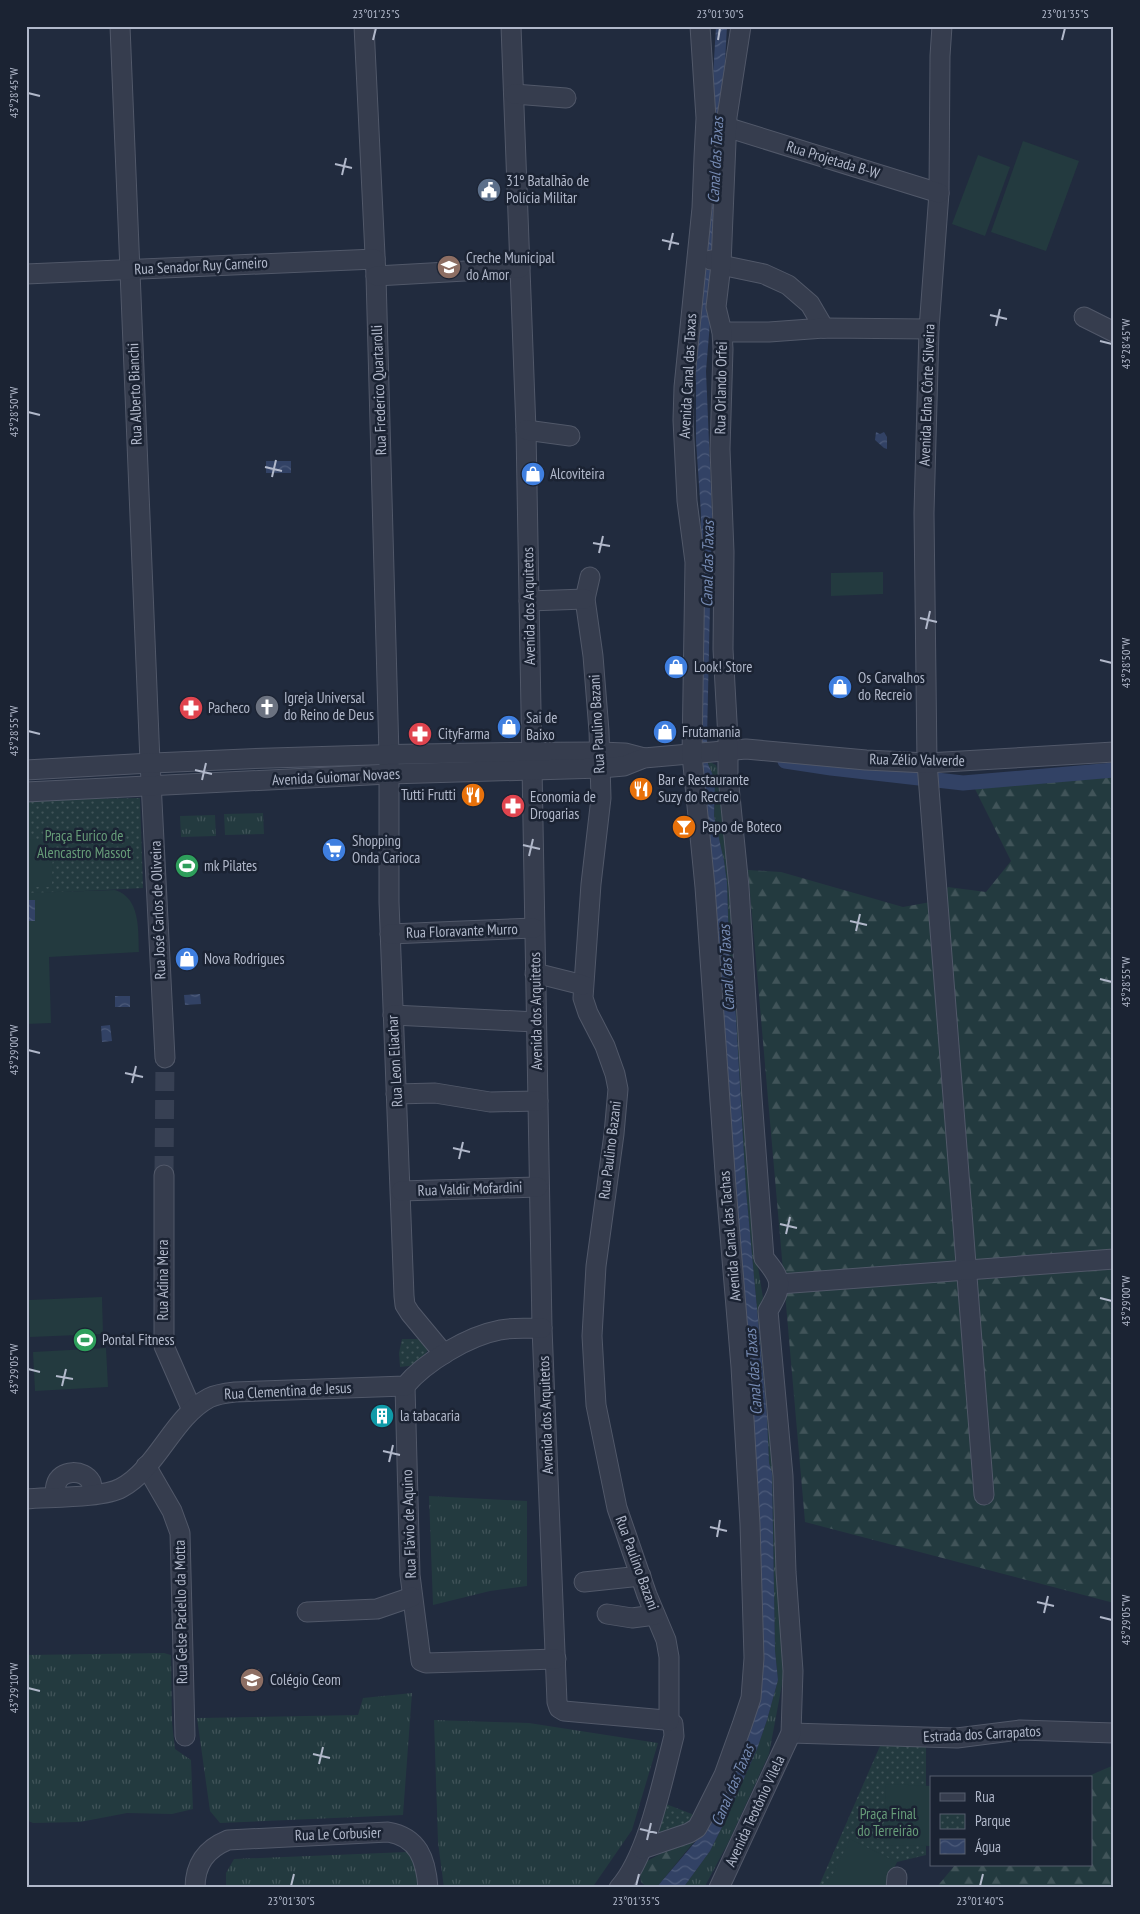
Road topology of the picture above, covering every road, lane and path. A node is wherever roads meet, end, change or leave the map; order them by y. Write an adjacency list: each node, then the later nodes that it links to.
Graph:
1 (120, 26): 14 (street, Rua Alberto Bianchi)
2 (364, 26): 12 (street, Rua Frederico Quartarolli)
3 (511, 26): 7 (street, Avenida dos Arquitetos)
4 (700, 26): 11 (street, Avenida Canal das Taxas)
5 (740, 26): 9 (street, Rua Orlando Orfei)
6 (942, 26): 10 (street, Avenida Edna Côrte Silveira)
7 (514, 94): 8 (street); 13 (street, Avenida dos Arquitetos)
8 (566, 98)
9 (726, 127): 10 (street, Rua Projetada B-W); 11 (street, Rua Orlando Orfei)
10 (939, 193): 18 (street, Avenida Edna Côrte Silveira)
11 (709, 260): 17 (street); 19 (street, Rua Orlando Orfei); 29 (street, Avenida Canal das Taxas)
12 (375, 268): 13 (street, Rua Senador Ruy Carneiro); 14 (street, Rua Senador Ruy Carneiro); 28 (street, Rua Frederico Quartarolli)
13 (520, 268): 21 (street, Avenida dos Arquitetos)
14 (130, 270): 15 (street, Rua Senador Ruy Carneiro); 32 (street, Rua Alberto Bianchi)
15 (26, 274)
16 (1084, 317): 20 (street)
17 (824, 328): 18 (street); 19 (street)
18 (929, 329): 33 (street, Avenida Edna Côrte Silveira)
19 (722, 332): 26 (street, Rua Orlando Orfei)
20 (1114, 332)
21 (526, 430): 22 (street); 25 (street, Avenida dos Arquitetos)
22 (570, 436)
23 (590, 577): 24 (street, Rua Paulino Bazani)
24 (585, 599): 25 (street); 30 (street, Rua Paulino Bazani)
25 (529, 601): 31 (street, Avenida dos Arquitetos)
26 (724, 751): 29 (street, Avenida Guiomar Novaes); 33 (street, Rua Zélio Valverde); 52 (street, Rua Orlando Orfei)
27 (1114, 752): 33 (street, Rua Zélio Valverde)
28 (388, 755): 31 (street, Avenida Guiomar Novaes); 32 (street, Avenida Guiomar Novaes); 35 (street, Rua Leon Eliachar)
29 (695, 755): 30 (street, Avenida Guiomar Novaes); 71 (street, Avenida Canal das Tachas)
30 (600, 760): 31 (street, Avenida Guiomar Novaes); 41 (street, Rua Paulino Bazani)
31 (531, 761): 35 (street, Avenida Guiomar Novaes); 38 (street, Avenida dos Arquitetos)
32 (150, 762): 34 (street, Avenida Guiomar Novaes); 36 (street, Rua José Carlos de Oliveira)
33 (927, 763): 51 (street, Avenida Edna Côrte Silveira)
34 (26, 770)
35 (389, 774): 36 (street, Avenida Guiomar Novaes); 39 (street, Rua Leon Eliachar)
36 (153, 785): 37 (street, Avenida Guiomar Novaes); 44 (street, Rua José Carlos de Oliveira)
37 (26, 792)
38 (534, 928): 39 (street, Rua Floravante Murro); 40 (street, Avenida dos Arquitetos)
39 (390, 934): 42 (street, Rua Leon Eliachar)
40 (535, 973): 41 (street); 43 (street, Avenida dos Arquitetos)
41 (583, 985): 60 (street, Rua Paulino Bazani)
42 (393, 1015): 43 (street); 45 (street, Rua Leon Eliachar)
43 (536, 1022): 46 (street, Avenida dos Arquitetos)
44 (165, 1058)
45 (396, 1094): 46 (street); 49 (street, Rua Leon Eliachar)
46 (538, 1101): 48 (street, Avenida dos Arquitetos)
47 (164, 1175): 56 (street, Rua Adina Mera)
48 (538, 1187): 49 (street, Rua Valdir Mofardini); 53 (street, Avenida dos Arquitetos)
49 (401, 1192): 54 (street, Rua Leon Eliachar)
50 (1114, 1260): 51 (street)
51 (966, 1270): 52 (street); 58 (street, Avenida Edna Côrte Silveira)
52 (779, 1284): 68 (street)
53 (542, 1328): 54 (street); 66 (street, Avenida dos Arquitetos)
54 (444, 1354): 55 (street)
55 (405, 1386): 56 (street, Rua Clementina de Jesus); 62 (street, Rua Flávio de Aquino)
56 (192, 1410): 57 (street, Rua Clementina de Jesus)
57 (146, 1466): 59 (street, Rua Clementina de Jesus); 70 (street, Rua Gelse Paciello da Motta)
58 (984, 1495)
59 (26, 1499)
60 (641, 1576): 61 (street); 65 (street, Rua Paulino Bazani)
61 (584, 1582)
62 (412, 1597): 63 (street); 66 (street, Rua Flávio de Aquino)
63 (308, 1612)
64 (607, 1614): 65 (street)
65 (655, 1614): 67 (street, Rua Paulino Bazani)
66 (556, 1659): 67 (street, Avenida dos Arquitetos)
67 (669, 1721): 71 (street)
68 (791, 1733): 69 (street, Estrada dos Carrapatos); 75 (street, Avenida Teotônio Vilela)
69 (1114, 1733)
70 (185, 1736)
71 (642, 1849): 72 (street)
72 (623, 1886)
73 (194, 1888): 74 (street, Rua Le Corbusier)
74 (428, 1888)
75 (719, 1888)

